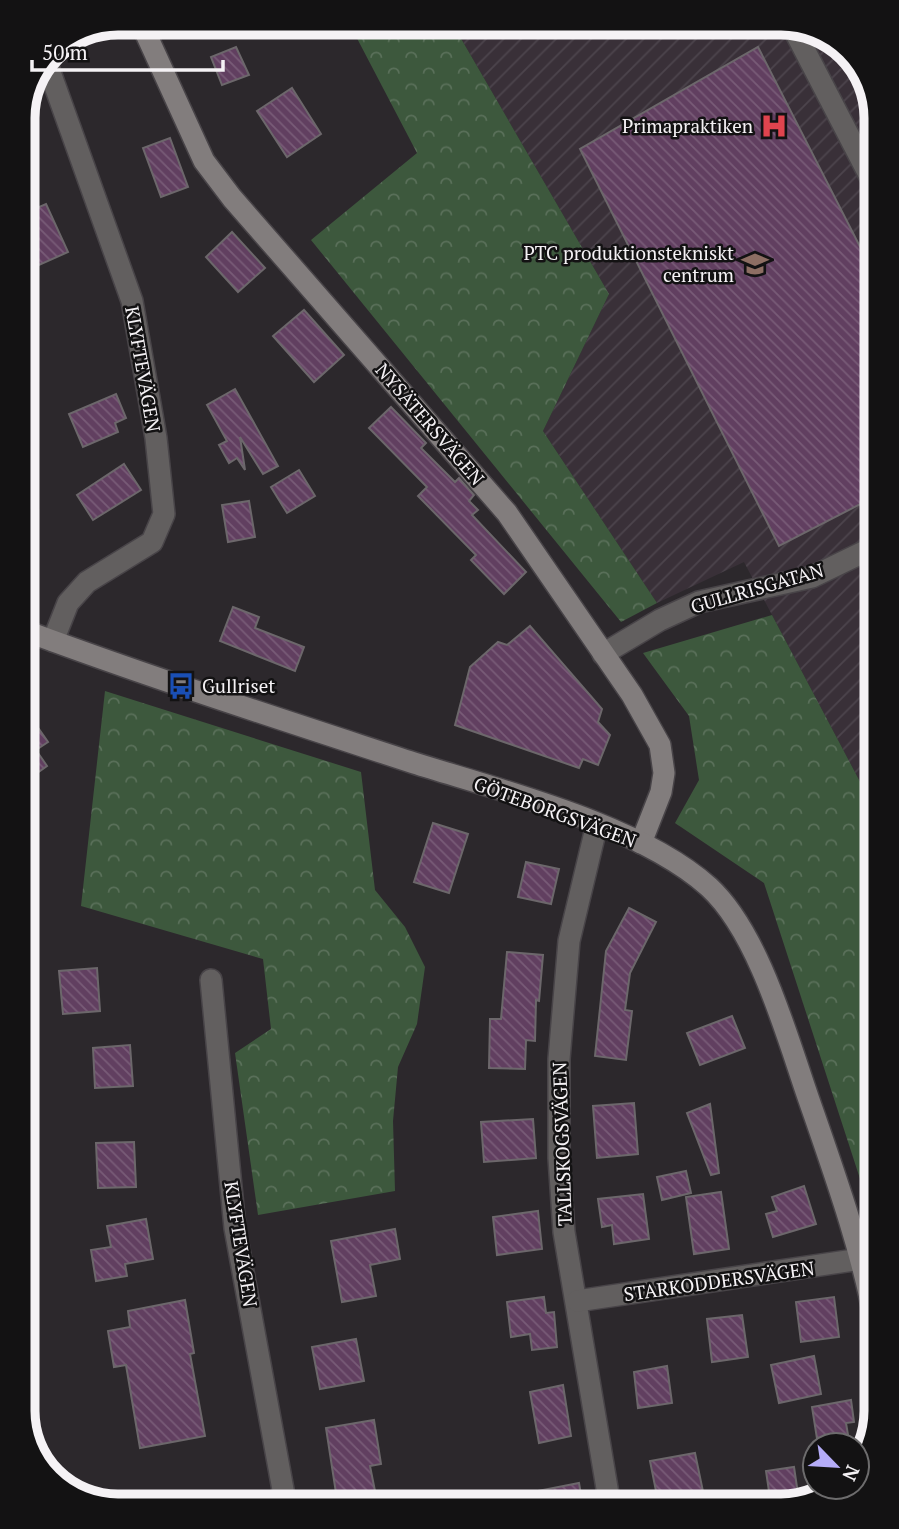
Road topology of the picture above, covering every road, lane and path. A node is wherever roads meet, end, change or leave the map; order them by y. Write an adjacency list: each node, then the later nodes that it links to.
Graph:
1 (146, 35): 8 (street, NYSÄTERSVÄGEN)
2 (798, 37): 4 (street)
3 (50, 71): 7 (street, KLYFTEVÄGEN)
4 (864, 165)
5 (864, 552): 8 (street, GULLRISGATAN)
6 (35, 634): 7 (street, GÖTEBORGSVÄGEN)
7 (53, 641): 9 (street, GÖTEBORGSVÄGEN)
8 (603, 654): 10 (street, NYSÄTERSVÄGEN)
9 (597, 824): 10 (street, GÖTEBORGSVÄGEN); 14 (street, TALLSKOGSVÄGEN)
10 (641, 843): 12 (street, GÖTEBORGSVÄGEN)
11 (211, 981): 15 (street, KLYFTEVÄGEN)
12 (861, 1259): 13 (street, GÖTEBORGSVÄGEN); 14 (street, STARKODDERSVÄGEN)
13 (864, 1268)
14 (577, 1301): 16 (street, TALLSKOGSVÄGEN)
15 (284, 1494)
16 (608, 1494)

